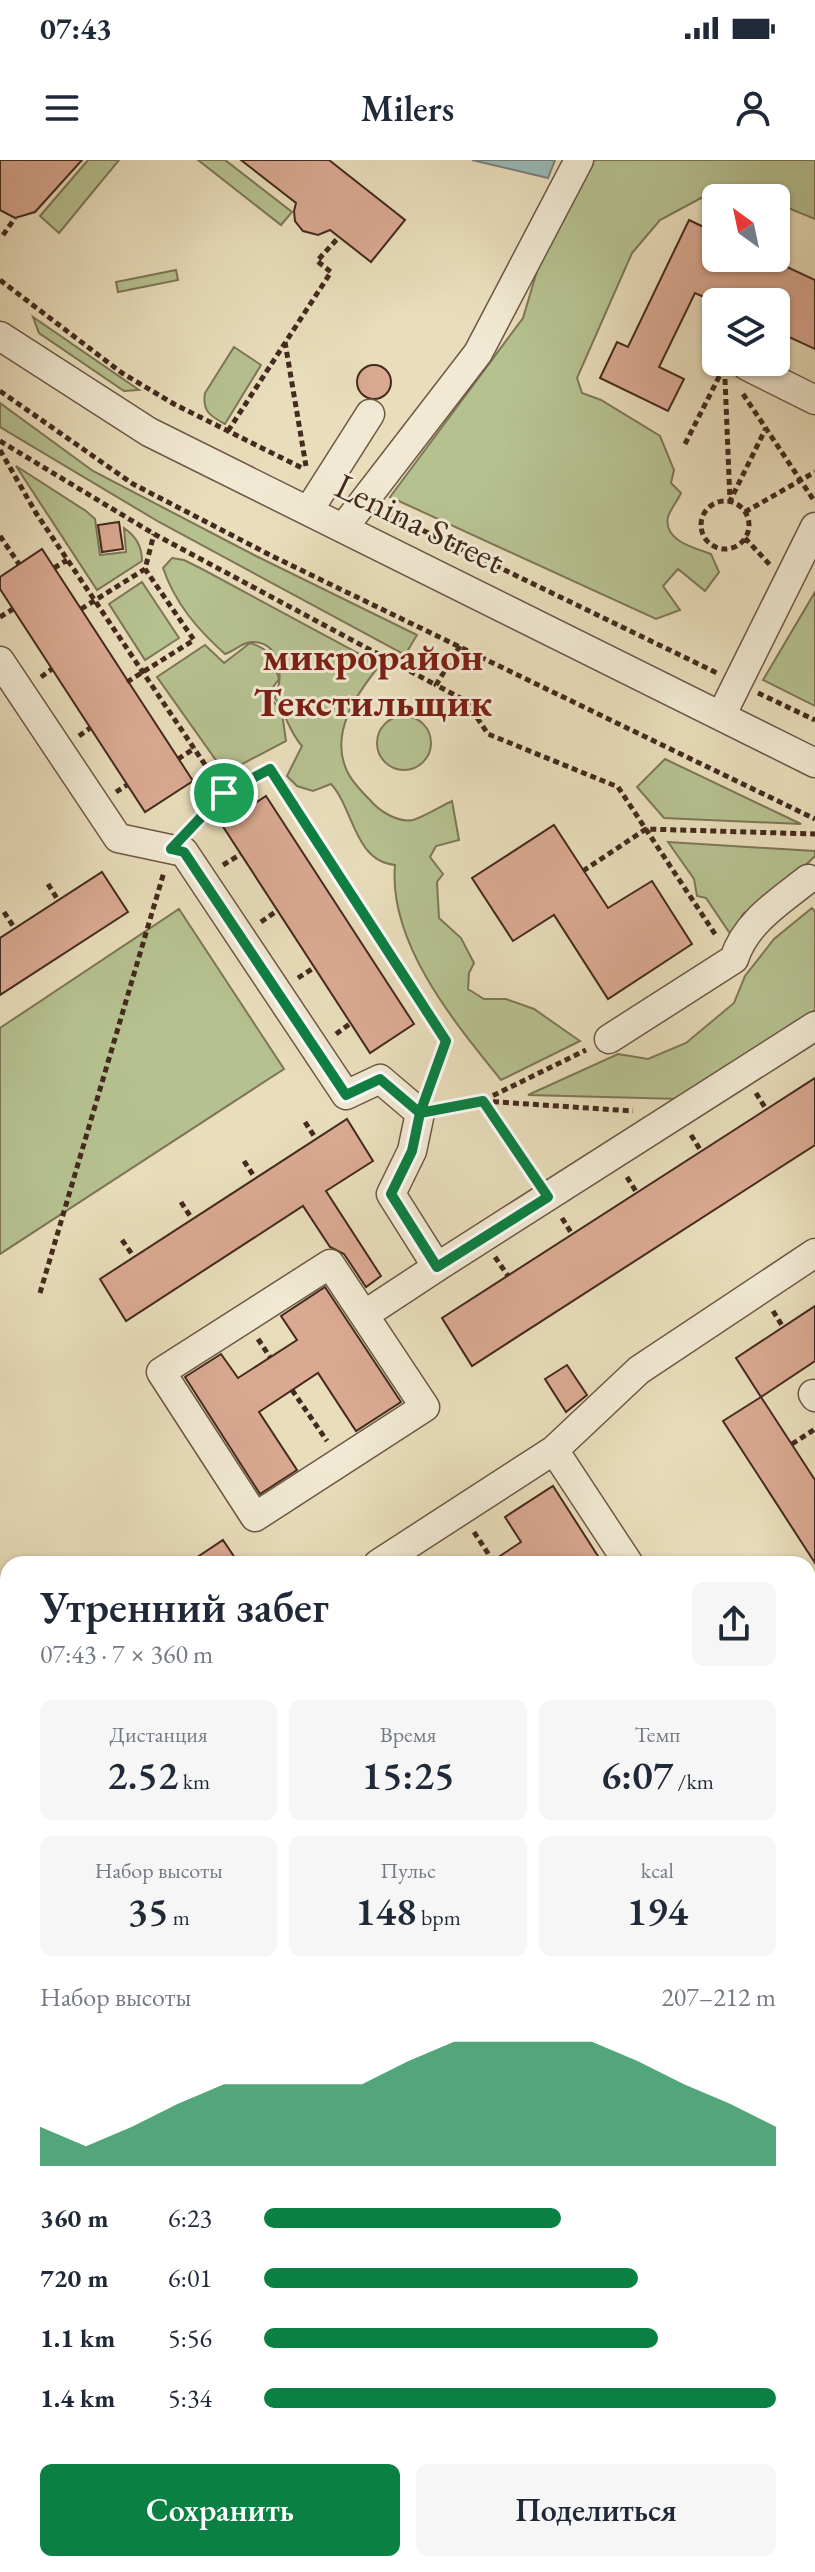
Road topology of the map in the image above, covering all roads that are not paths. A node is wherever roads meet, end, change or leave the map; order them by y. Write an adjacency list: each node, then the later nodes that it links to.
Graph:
1 (579, 160): 7 (street)
2 (0, 336): 6 (street, Lenina Street)
3 (736, 376): 4 (street)
4 (815, 400)
5 (370, 414): 6 (street)
6 (309, 510): 7 (street, Lenina Street)
7 (344, 527): 10 (street, Lenina Street)
8 (815, 527): 10 (street)
9 (0, 661): 16 (street)
10 (721, 716): 11 (street, Lenina Street)
11 (815, 763)
12 (813, 879): 14 (street)
13 (815, 1026): 16 (street)
14 (609, 1039)
15 (815, 1253): 18 (street)
16 (437, 1267): 17 (street)
17 (364, 1315): 17 (street)
18 (554, 1450): 19 (street); 20 (street)
19 (390, 1556)
20 (624, 1556)

